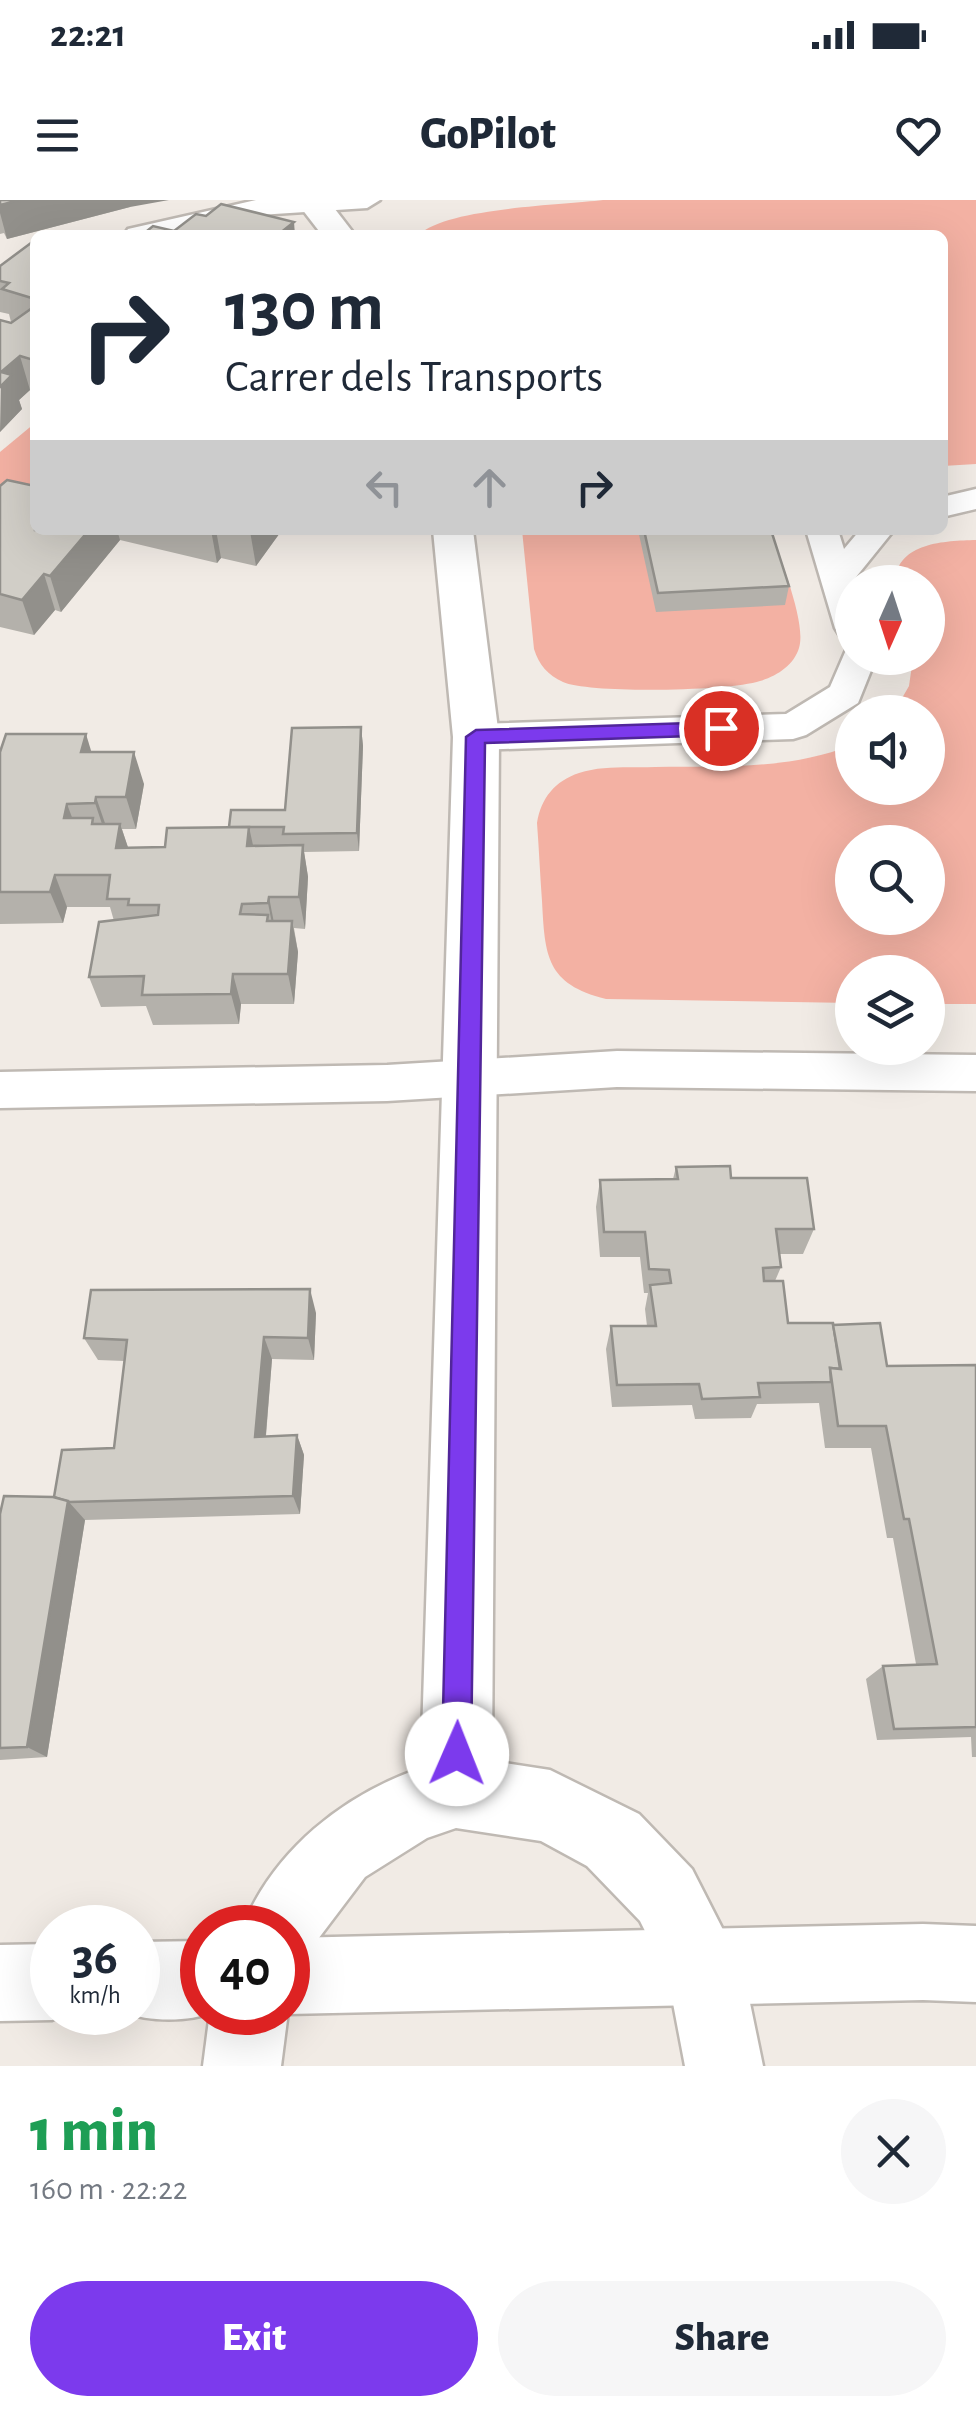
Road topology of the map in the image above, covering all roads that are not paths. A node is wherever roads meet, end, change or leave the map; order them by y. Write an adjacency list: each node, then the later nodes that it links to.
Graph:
1 (367, 200): 2 (street)
2 (312, 201): 3 (street); 4 (street)
3 (159, 230)
4 (334, 230)
5 (976, 499): 6 (street)
6 (948, 506)
7 (454, 535): 13 (street)
8 (824, 535): 11 (street)
9 (874, 535): 10 (street)
10 (848, 565)
11 (835, 568)
12 (852, 675): 13 (street)
13 (476, 737): 15 (street)
14 (976, 1073): 15 (street)
15 (470, 1080): 16 (street); 17 (street)
16 (0, 1090)
17 (456, 1792): 18 (street); 20 (street)
18 (297, 1905)
19 (976, 1964): 20 (street)
20 (705, 1970): 21 (street); 26 (street)
21 (310, 1976)
22 (30, 1982): 23 (street)
23 (0, 1983)
24 (245, 2035): 25 (street)
25 (242, 2066)
26 (724, 2066)

